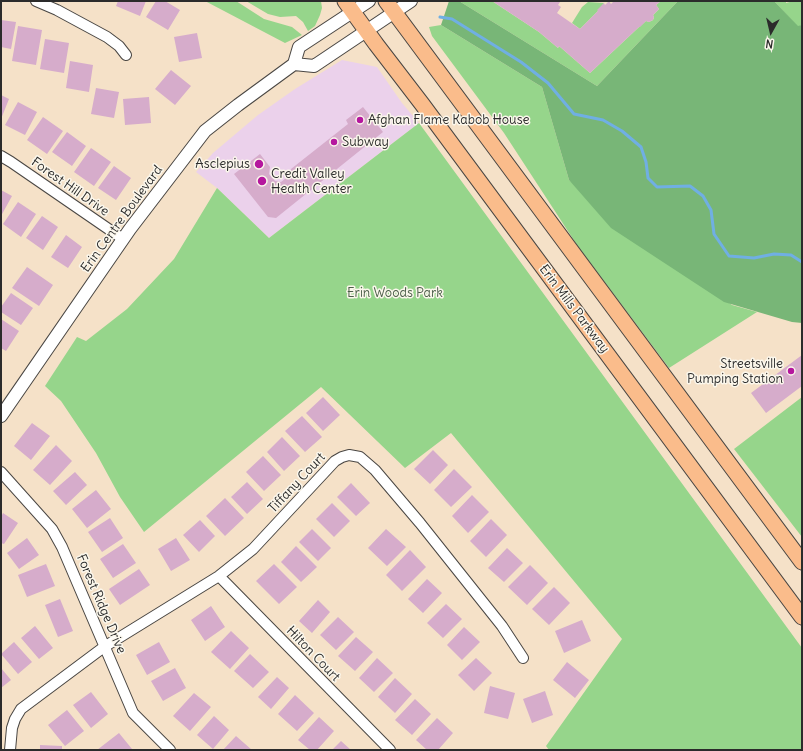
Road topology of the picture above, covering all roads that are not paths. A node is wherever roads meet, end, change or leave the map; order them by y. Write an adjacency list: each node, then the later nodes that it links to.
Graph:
1 (36, 1): 7 (street)
2 (369, 1): 4 (street)
3 (411, 1): 5 (street)
4 (349, 6): 6 (main road, Erin Mills Parkway); 8 (street)
5 (391, 6): 6 (street); 13 (main road)
6 (366, 31): 8 (street); 15 (main road, Erin Mills Parkway)
7 (126, 55)
8 (294, 64): 10 (street, Erin Centre Boulevard)
9 (1, 156): 10 (street, Forest Hill Drive)
10 (123, 239): 11 (street, Erin Centre Boulevard)
11 (1, 416)
12 (1, 472): 16 (street, Forest Ridge Drive)
13 (802, 562)
14 (219, 576): 16 (street, Tiffany Court); 17 (street, Tiffany Court); 20 (street, Hilton Court)
15 (802, 617)
16 (104, 647): 18 (street, Tiffany Court); 19 (street, Forest Ridge Drive)
17 (523, 658)
18 (10, 750)
19 (170, 750)
20 (390, 750)

